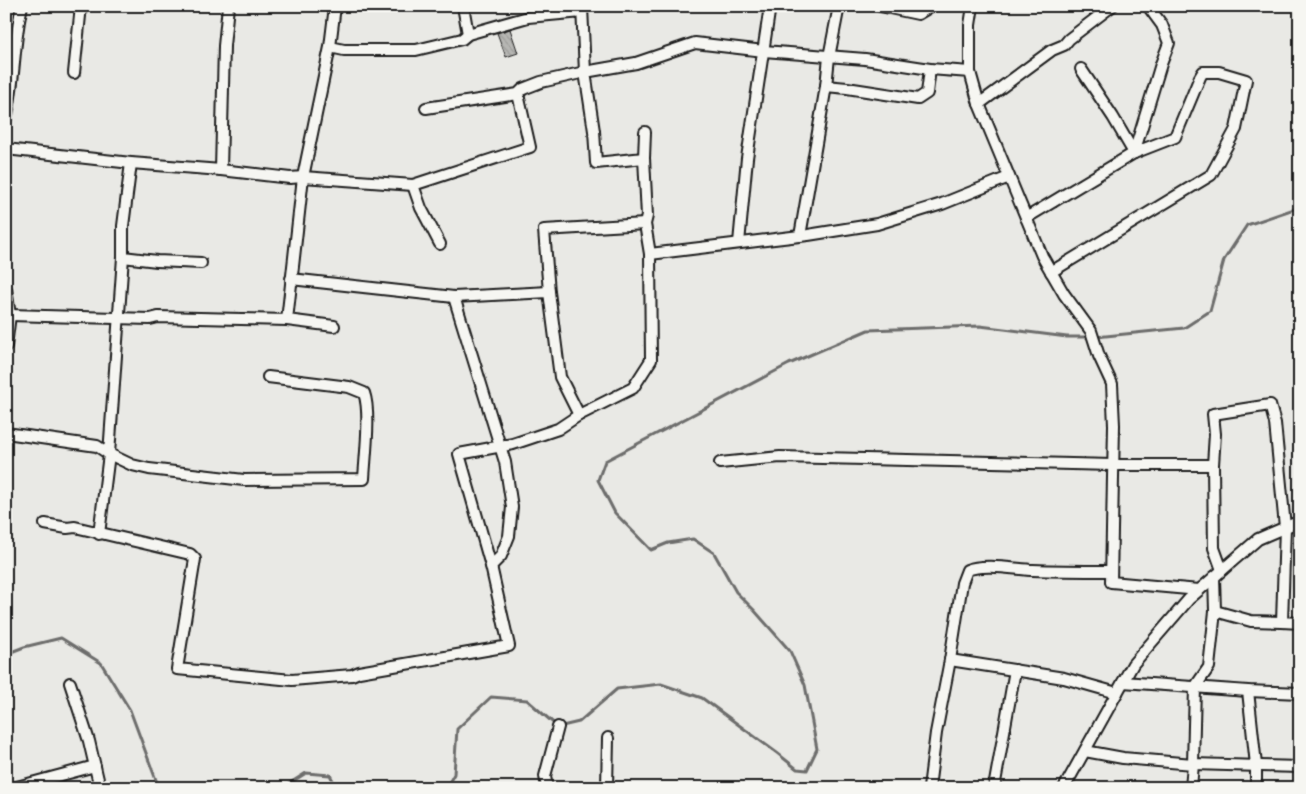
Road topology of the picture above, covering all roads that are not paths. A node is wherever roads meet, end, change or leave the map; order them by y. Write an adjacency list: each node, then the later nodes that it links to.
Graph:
1 (22, 6): 27 (street)
2 (81, 6): 22 (street)
3 (228, 6): 33 (street)
4 (335, 6): 15 (street)
5 (463, 6): 14 (street)
6 (770, 6): 16 (street)
7 (839, 6): 17 (street)
8 (880, 6): 9 (street)
9 (928, 6)
10 (973, 6): 21 (street)
11 (1148, 6): 30 (street)
12 (1111, 7): 25 (street)
13 (582, 9): 14 (street); 20 (street)
14 (468, 34): 15 (street)
15 (330, 47): 34 (street)
16 (764, 51): 17 (street); 20 (street); 40 (street)
17 (829, 56): 18 (street); 23 (street)
18 (930, 69): 21 (street); 23 (street)
19 (1081, 69): 30 (street)
20 (585, 72): 24 (street); 31 (street)
21 (970, 72): 25 (street)
22 (74, 73)
23 (826, 86): 39 (street)
24 (518, 94): 26 (street); 36 (street)
25 (979, 104): 35 (street)
26 (426, 108)
27 (6, 119)
28 (645, 132): 31 (street)
29 (6, 148): 32 (street)
30 (1134, 153): 37 (street); 45 (street)
31 (644, 158): 38 (street)
32 (131, 163): 33 (street); 43 (street)
33 (221, 170): 34 (street)
34 (303, 177): 36 (street); 46 (street)
35 (1009, 177): 37 (street); 39 (street)
36 (413, 185): 41 (street)
37 (1026, 218): 45 (street)
38 (645, 224): 42 (street); 48 (street)
39 (800, 236): 40 (street)
40 (740, 243): 42 (street)
41 (440, 244)
42 (650, 254): 56 (street)
43 (123, 257): 44 (street); 51 (street)
44 (201, 263)
45 (1051, 272): 61 (street)
46 (291, 279): 49 (street); 52 (street)
47 (6, 289): 50 (street)
48 (549, 292): 49 (street); 56 (street)
49 (454, 297): 58 (street)
50 (10, 315): 51 (street); 54 (street)
51 (119, 317): 52 (street); 59 (street)
52 (287, 320): 53 (street)
53 (334, 326)
54 (6, 346)
55 (268, 377): 59 (street)
56 (579, 415): 58 (street)
57 (6, 433): 59 (street)
58 (500, 446): 67 (street); 67 (street)
59 (108, 454): 66 (street)
60 (720, 463): 61 (street)
61 (1113, 465): 62 (street); 68 (street)
62 (1214, 465): 65 (street); 69 (street)
63 (1300, 522): 65 (street)
64 (45, 524): 66 (street)
65 (1285, 527): 69 (street); 72 (street)
66 (99, 534): 67 (street)
67 (491, 566)
68 (1111, 572): 70 (street); 74 (street)
69 (1218, 574): 70 (street); 71 (street)
70 (1199, 590): 76 (street)
71 (1215, 611): 72 (street); 78 (street)
72 (1282, 622): 73 (street)
73 (1300, 623)
74 (950, 660): 75 (street); 93 (street)
75 (1016, 670): 80 (street); 94 (street)
76 (1123, 682): 78 (street); 80 (street)
77 (70, 683): 87 (street)
78 (1195, 687): 79 (street); 85 (street)
79 (1248, 691): 81 (street); 86 (street)
80 (1117, 693): 84 (street)
81 (1300, 693)
82 (558, 727): 91 (street)
83 (608, 738): 92 (street)
84 (1085, 750): 85 (street); 95 (street)
85 (1193, 764): 86 (street); 96 (street)
86 (1256, 765): 88 (street); 97 (street)
87 (95, 766): 89 (street); 90 (street)
88 (1300, 767)
89 (13, 788)
90 (100, 788)
91 (547, 788)
92 (607, 788)
93 (929, 788)
94 (994, 788)
95 (1064, 788)
96 (1191, 788)
97 (1256, 788)

